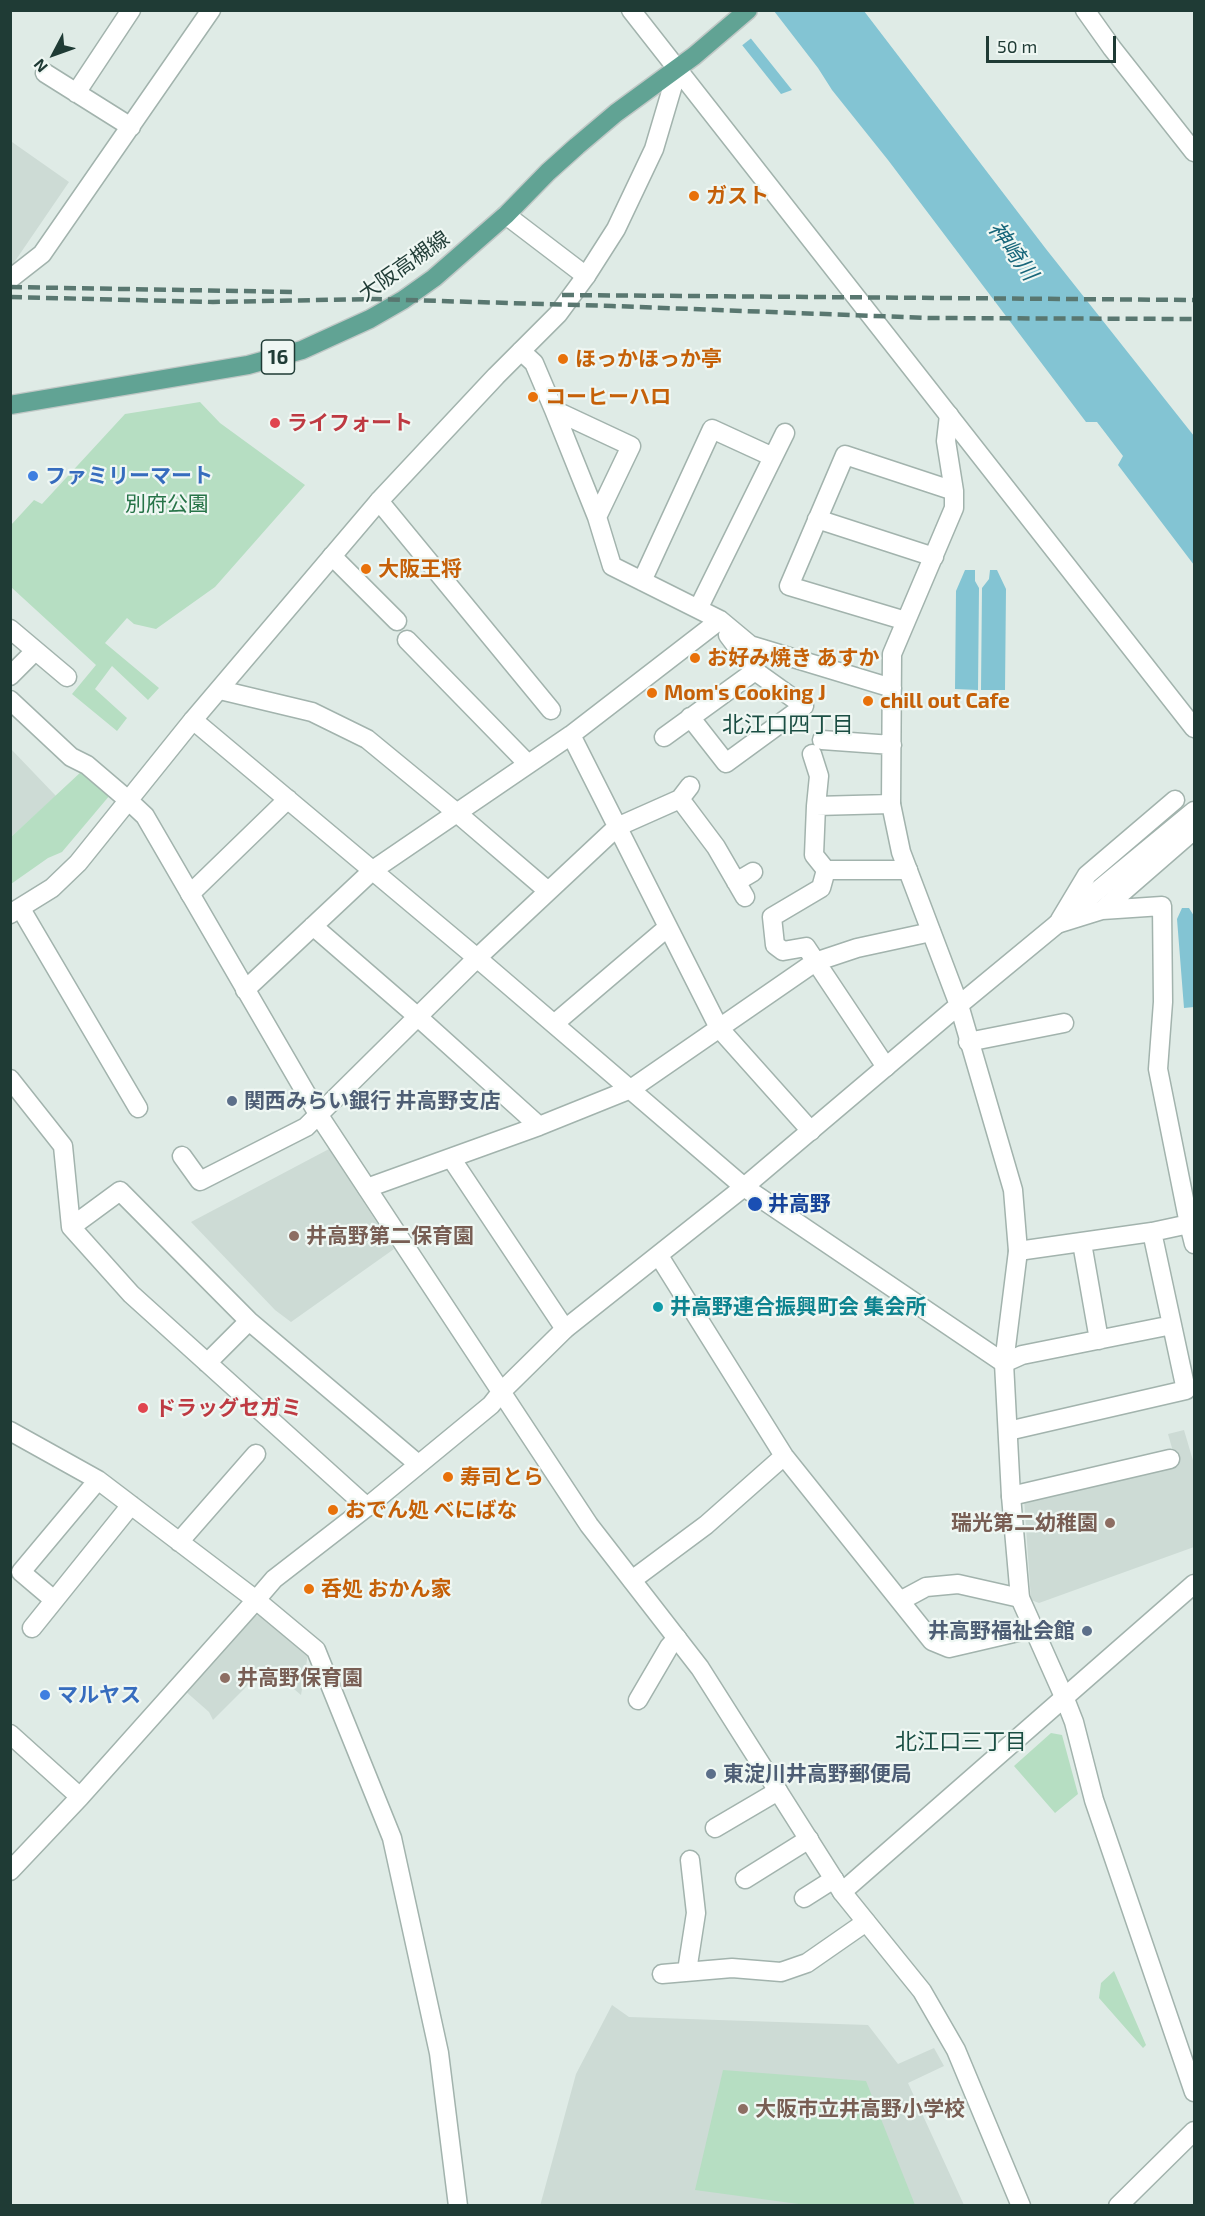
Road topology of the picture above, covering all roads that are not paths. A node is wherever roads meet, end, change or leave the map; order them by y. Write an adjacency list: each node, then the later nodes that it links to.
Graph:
1 (131, 10): 8 (street)
2 (211, 10): 9 (street)
3 (631, 10): 6 (street)
4 (748, 10): 6 (main road, 大阪高槻線 / 16)
5 (1085, 10): 10 (street)
6 (678, 68): 11 (main road, 大阪高槻線 / 16); 12 (street); 17 (street)
7 (45, 73): 8 (street)
8 (76, 93): 9 (street)
9 (131, 127): 13 (street)
10 (1194, 152)
11 (506, 215): 12 (street); 15 (main road, 大阪高槻線 / 16)
12 (586, 276): 14 (street)
13 (10, 279)
14 (521, 351): 16 (street); 21 (street)
15 (10, 405)
16 (554, 410): 22 (street); 22 (street)
17 (949, 415): 20 (street); 43 (street)
18 (785, 434): 19 (street)
19 (773, 457): 26 (street); 27 (street)
20 (954, 491): 23 (street); 25 (street)
21 (379, 501): 24 (street); 40 (street)
22 (597, 517): 26 (street)
23 (817, 519): 25 (street); 30 (street)
24 (332, 556): 29 (street); 38 (street)
25 (934, 556): 30 (street)
26 (642, 581): 27 (street)
27 (698, 609): 28 (street)
28 (720, 620): 34 (street); 37 (street); 44 (street)
29 (397, 621)
30 (906, 621): 37 (street)
31 (10, 629): 33 (street)
32 (407, 640): 47 (street)
33 (35, 651): 35 (street); 36 (street)
34 (755, 670): 41 (street); 41 (street)
35 (10, 676)
36 (67, 677)
37 (892, 688): 46 (street)
38 (220, 690): 42 (street); 54 (street)
39 (10, 700): 49 (street)
40 (551, 710)
41 (690, 717): 45 (street)
42 (193, 720): 48 (street); 49 (street)
43 (1194, 728)
44 (571, 735): 47 (street); 55 (street)
45 (664, 737)
46 (892, 745): 51 (street); 52 (street)
47 (528, 764): 54 (street)
48 (288, 799): 57 (street); 62 (street)
49 (128, 800): 62 (street); 64 (street)
50 (1175, 800): 65 (street)
51 (891, 804): 52 (street); 59 (street)
52 (816, 806): 58 (street)
53 (1194, 812): 65 (street)
54 (457, 813): 57 (street); 61 (street)
55 (617, 826): 60 (street); 61 (street); 67 (street)
56 (1194, 830): 63 (street)
57 (373, 870): 66 (street); 69 (street)
58 (826, 870): 59 (street); 70 (street)
59 (908, 870): 68 (street)
60 (753, 872)
61 (548, 891): 69 (street)
62 (190, 894): 71 (street)
63 (1102, 910): 65 (street); 89 (street)
64 (16, 912): 81 (street)
65 (1057, 924): 72 (street)
66 (312, 926): 71 (street); 73 (street)
67 (668, 927): 75 (street); 76 (street)
68 (931, 932): 70 (street); 72 (street)
69 (477, 958): 73 (street); 75 (street)
70 (815, 962): 76 (street); 78 (street)
71 (245, 990): 82 (street)
72 (959, 1005): 77 (street); 78 (street)
73 (418, 1017): 82 (street); 83 (street)
74 (1064, 1023): 77 (street)
75 (554, 1024): 80 (street)
76 (719, 1028): 80 (street); 84 (street)
77 (968, 1042): 94 (street)
78 (886, 1067): 84 (street)
79 (10, 1079): 90 (street)
80 (631, 1089): 83 (street); 87 (street)
81 (138, 1108)
82 (318, 1114): 85 (street); 88 (street)
83 (539, 1126): 86 (street)
84 (811, 1131): 87 (street)
85 (182, 1156)
86 (451, 1158): 88 (street); 98 (street)
87 (744, 1187): 95 (street); 101 (street)
88 (368, 1188): 102 (street)
89 (1189, 1224): 91 (street); 93 (street)
90 (71, 1227): 96 (street); 100 (street)
91 (1152, 1232): 92 (street); 97 (street)
92 (1082, 1243): 94 (street); 99 (street)
93 (1194, 1244)
94 (1018, 1251): 101 (street)
95 (659, 1256): 98 (street); 106 (street)
96 (249, 1321): 100 (street); 108 (street)
97 (1172, 1326): 99 (street); 104 (street)
98 (565, 1329): 102 (street)
99 (1099, 1340): 101 (street)
100 (207, 1363): 112 (street)
101 (1004, 1363): 104 (street)
102 (502, 1391): 108 (street); 114 (street)
103 (10, 1431): 109 (street)
104 (1008, 1431): 110 (street)
105 (256, 1454): 113 (street)
106 (784, 1456): 114 (street); 119 (street)
107 (1170, 1459): 110 (street)
108 (418, 1464): 112 (street)
109 (98, 1480): 111 (street); 117 (street)
110 (1011, 1496): 116 (street)
111 (131, 1505): 113 (street); 117 (street)
112 (367, 1507): 118 (street)
113 (179, 1542): 118 (street)
114 (632, 1580): 122 (street)
115 (1194, 1584): 123 (street)
116 (1020, 1598): 119 (street); 121 (street)
117 (54, 1600): 120 (street)
118 (256, 1600): 127 (street); 140 (street)
119 (900, 1601): 121 (street)
120 (32, 1628)
121 (1035, 1628): 123 (street)
122 (677, 1638): 124 (street); 126 (street)
123 (1065, 1699): 133 (street); 138 (street)
124 (638, 1700)
125 (10, 1734): 127 (street)
126 (778, 1791): 128 (street); 129 (street)
127 (80, 1797): 131 (street)
128 (715, 1828)
129 (809, 1839): 132 (street); 133 (street)
130 (690, 1860): 136 (street)
131 (10, 1871)
132 (745, 1878)
133 (838, 1886): 134 (street); 135 (street)
134 (804, 1898)
135 (866, 1922): 136 (street); 141 (street)
136 (687, 1971): 137 (street)
137 (662, 1974)
138 (1194, 2092)
139 (1194, 2131): 142 (street)
140 (458, 2205)
141 (1021, 2205)
142 (1118, 2205)

